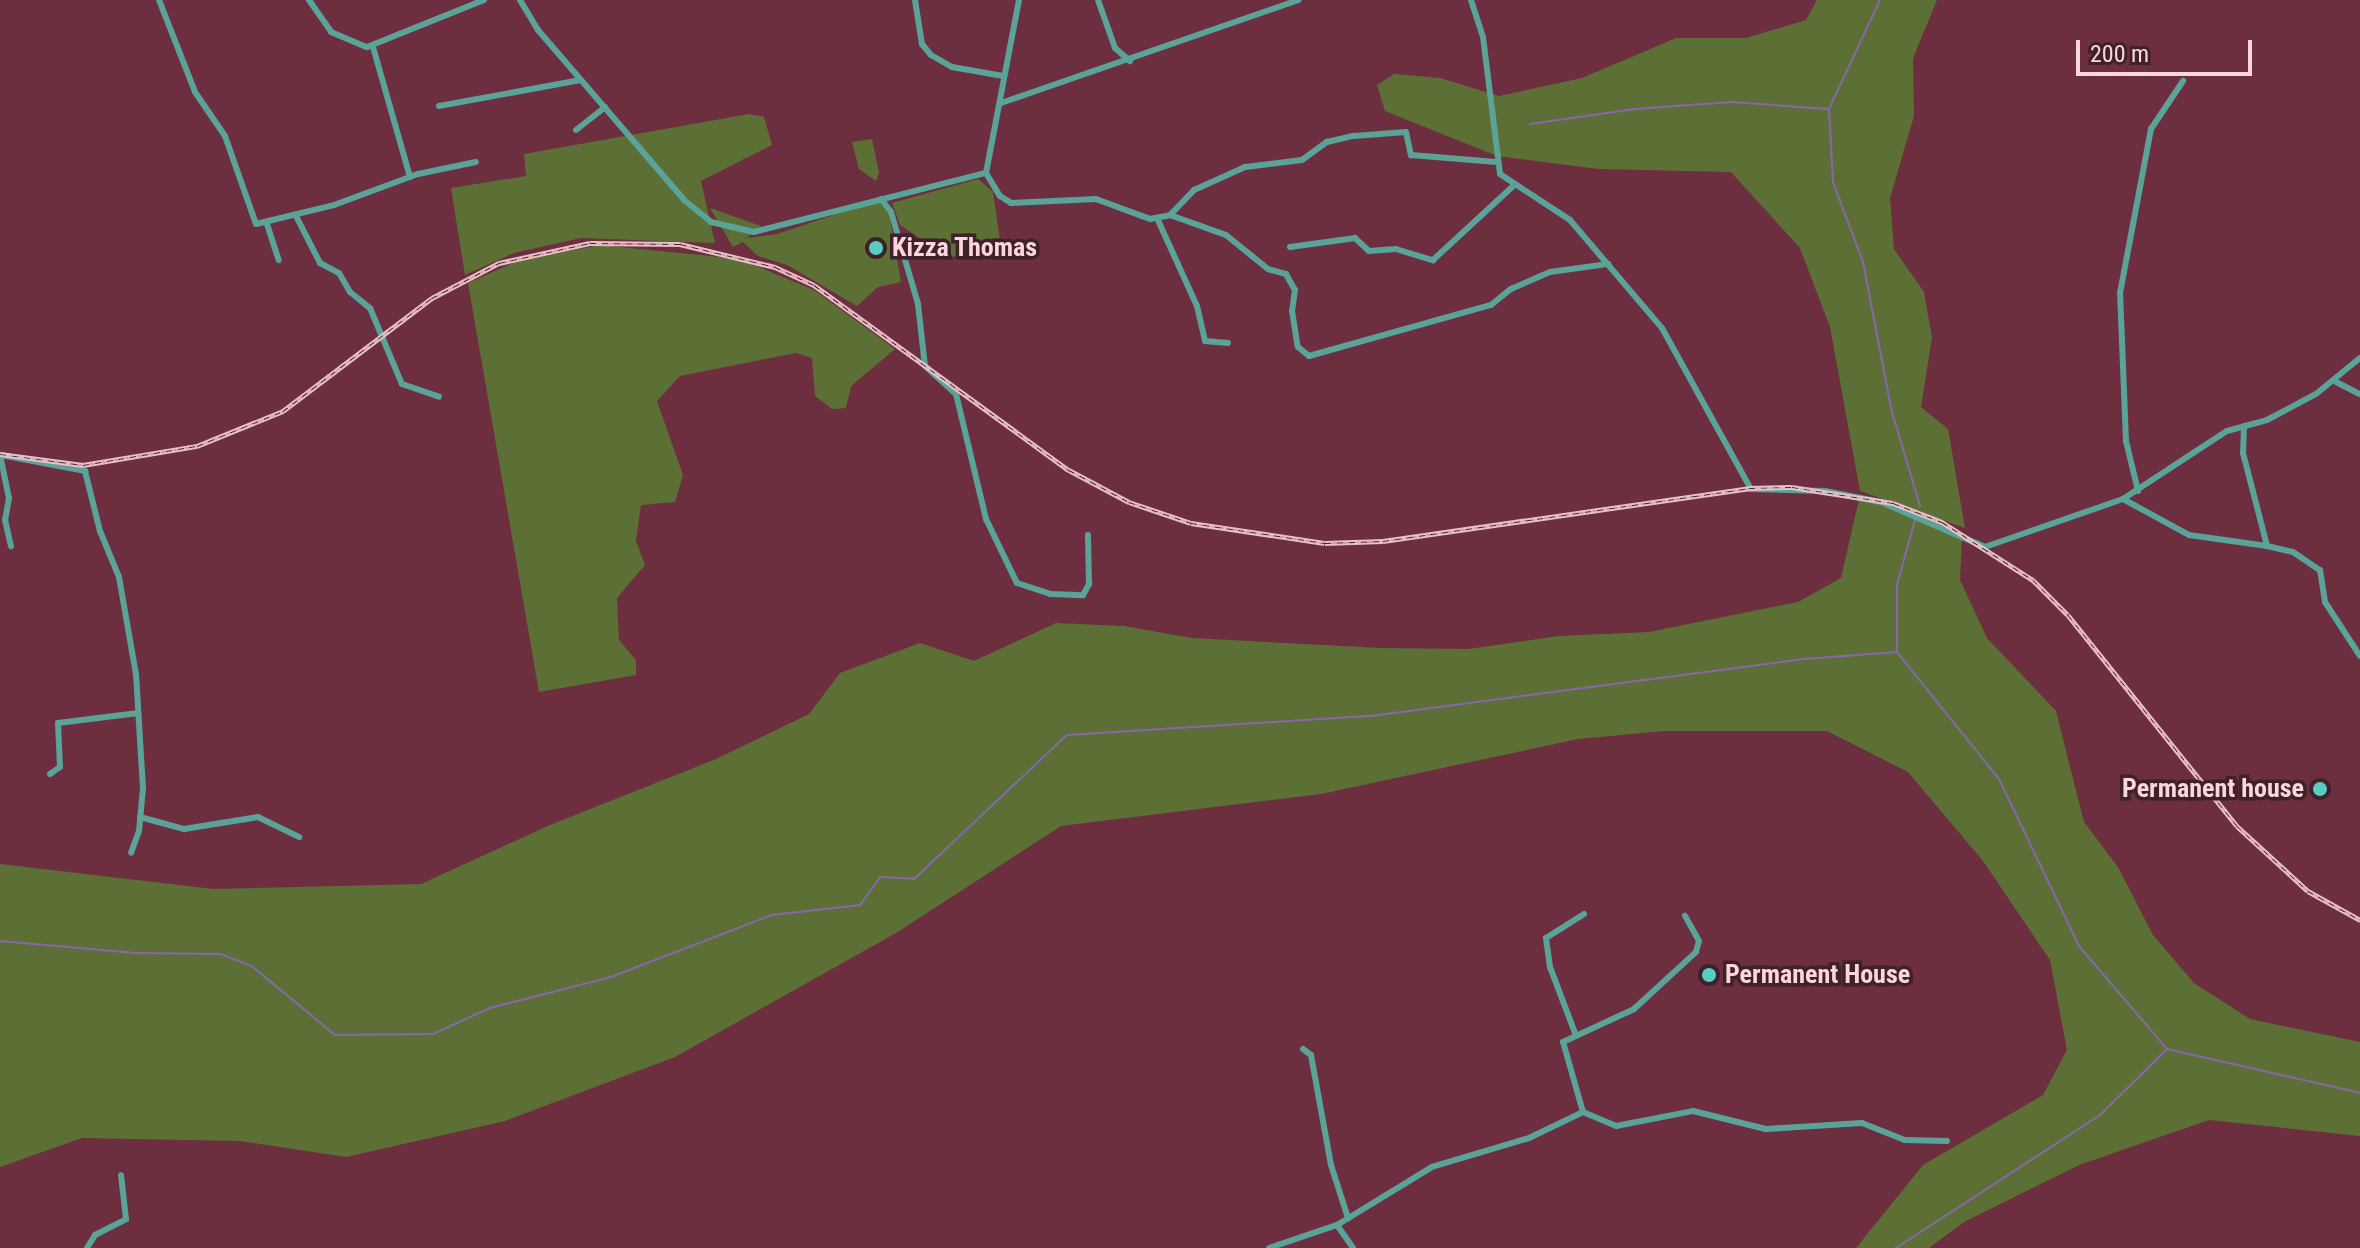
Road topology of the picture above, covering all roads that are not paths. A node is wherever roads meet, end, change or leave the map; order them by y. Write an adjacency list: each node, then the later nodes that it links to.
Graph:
1 (159, 0): 28 (street)
2 (309, 0): 10 (street)
3 (484, 0): 10 (street)
4 (520, 0): 13 (street)
5 (915, 0): 12 (street)
6 (1019, 0): 12 (street)
7 (1098, 0): 11 (street)
8 (1299, 0): 11 (street)
9 (1471, 0): 20 (street)
10 (373, 47): 22 (street)
11 (1130, 61): 15 (street)
12 (1003, 76): 15 (street)
13 (581, 80): 16 (street); 17 (street)
14 (2183, 81): 39 (street)
15 (1001, 103): 21 (street)
16 (439, 106)
17 (605, 107): 18 (street); 24 (street)
18 (576, 130)
19 (476, 162): 22 (street)
20 (1496, 162): 23 (street); 25 (street)
21 (986, 173): 24 (street); 27 (street)
22 (410, 177): 26 (street)
23 (1512, 187): 29 (street); 31 (street)
24 (881, 199): 41 (street)
25 (1170, 215): 27 (street); 31 (street)
26 (296, 216): 28 (street); 36 (street)
27 (1157, 218): 32 (street)
28 (267, 224): 30 (street)
29 (1290, 247)
30 (279, 260)
31 (1608, 264): 40 (street)
32 (1228, 343)
33 (2360, 358): 34 (street)
34 (2336, 382): 35 (street); 37 (street)
35 (2360, 394)
36 (439, 397)
37 (2244, 426): 39 (street); 43 (street)
38 (0, 455): 42 (street); 45 (street)
39 (2138, 491): 40 (street)
40 (2123, 499): 43 (street)
41 (1088, 535)
42 (11, 546)
43 (2267, 546): 44 (street)
44 (2360, 656)
45 (138, 713): 46 (street); 47 (street)
46 (50, 774)
47 (140, 817): 48 (street); 49 (street)
48 (299, 837)
49 (131, 853)
50 (1584, 914): 52 (street)
51 (1685, 916): 52 (street)
52 (1575, 1033): 54 (street)
53 (1303, 1049): 57 (street)
54 (1583, 1112): 55 (street); 57 (street)
55 (1947, 1141)
56 (121, 1175): 59 (street)
57 (1348, 1218): 58 (street)
58 (1337, 1225): 60 (street); 61 (street)
59 (87, 1248)
60 (1269, 1248)
61 (1353, 1248)

